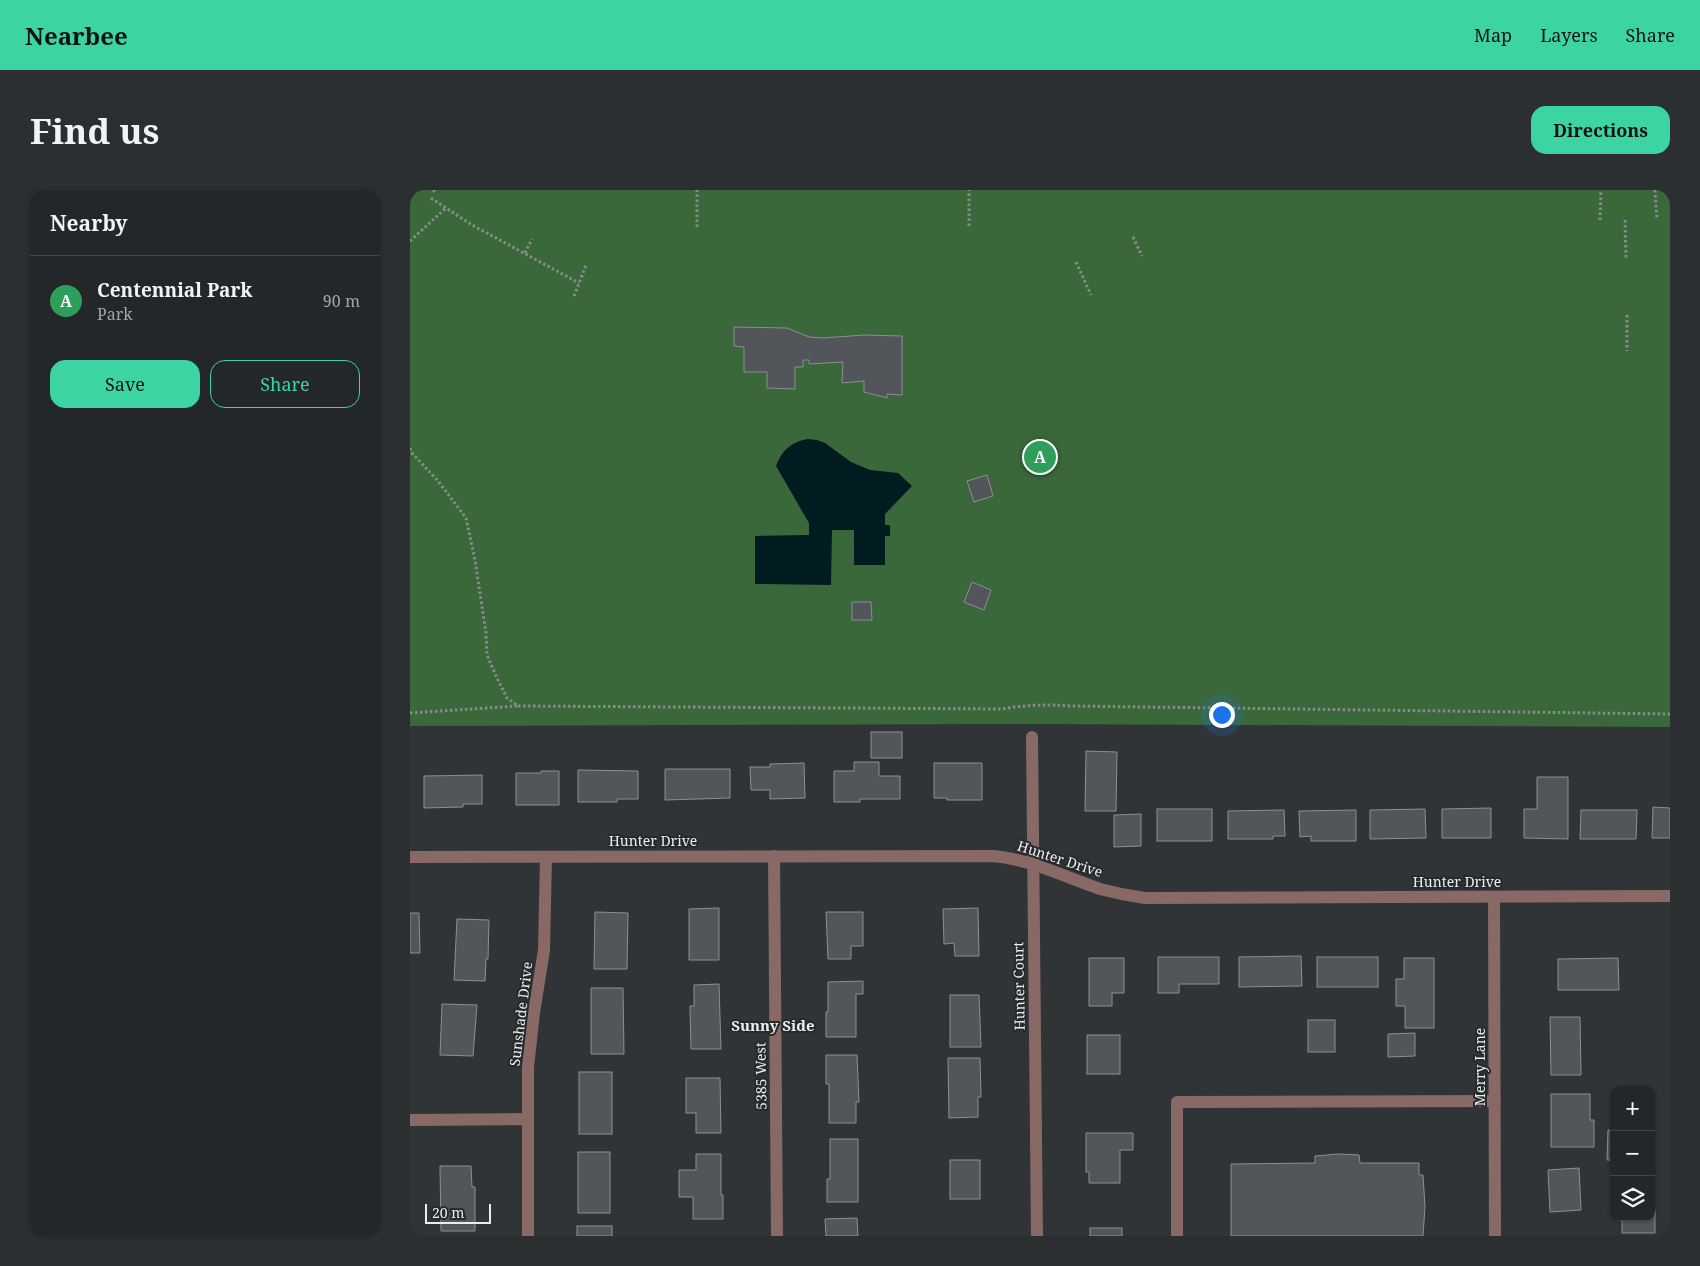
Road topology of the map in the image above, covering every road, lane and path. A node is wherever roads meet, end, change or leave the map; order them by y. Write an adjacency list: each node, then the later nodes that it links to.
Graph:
1 (697, 190): 11 (path)
2 (969, 190): 10 (path)
3 (1601, 190): 7 (path)
4 (1655, 190): 9 (path)
5 (431, 198): 6 (path)
6 (446, 208): 14 (path); 15 (path)
7 (1600, 220)
8 (1625, 220): 17 (path)
9 (1657, 220)
10 (969, 226)
11 (697, 227)
12 (1133, 237): 16 (path)
13 (532, 239): 15 (path)
14 (410, 241)
15 (525, 253): 20 (path)
16 (1142, 256)
17 (1626, 258)
18 (1076, 262): 21 (path)
19 (586, 265): 20 (path)
20 (579, 283): 22 (path)
21 (1090, 295)
22 (574, 296)
23 (1627, 315): 24 (path)
24 (1627, 351)
25 (410, 448): 26 (path)
26 (518, 706): 27 (path); 28 (path)
27 (410, 713)
28 (1670, 714)
29 (1032, 737): 33 (street, Hunter Court)
30 (774, 856): 32 (street, Hunter Drive); 33 (street, Hunter Drive); 40 (street, 5385 West)
31 (410, 857): 32 (street, Hunter Drive)
32 (546, 857): 37 (street, Sunshade Drive)
33 (1033, 864): 35 (street, Hunter Drive); 41 (street, Hunter Court)
34 (1670, 896): 35 (street, Hunter Drive)
35 (1494, 897): 36 (street, Merry Lane)
36 (1495, 1101): 42 (street); 43 (street, Merry Lane)
37 (528, 1119): 38 (street); 39 (street, Sunshade Drive)
38 (410, 1120)
39 (528, 1236)
40 (777, 1236)
41 (1036, 1236)
42 (1177, 1236)
43 (1495, 1236)

